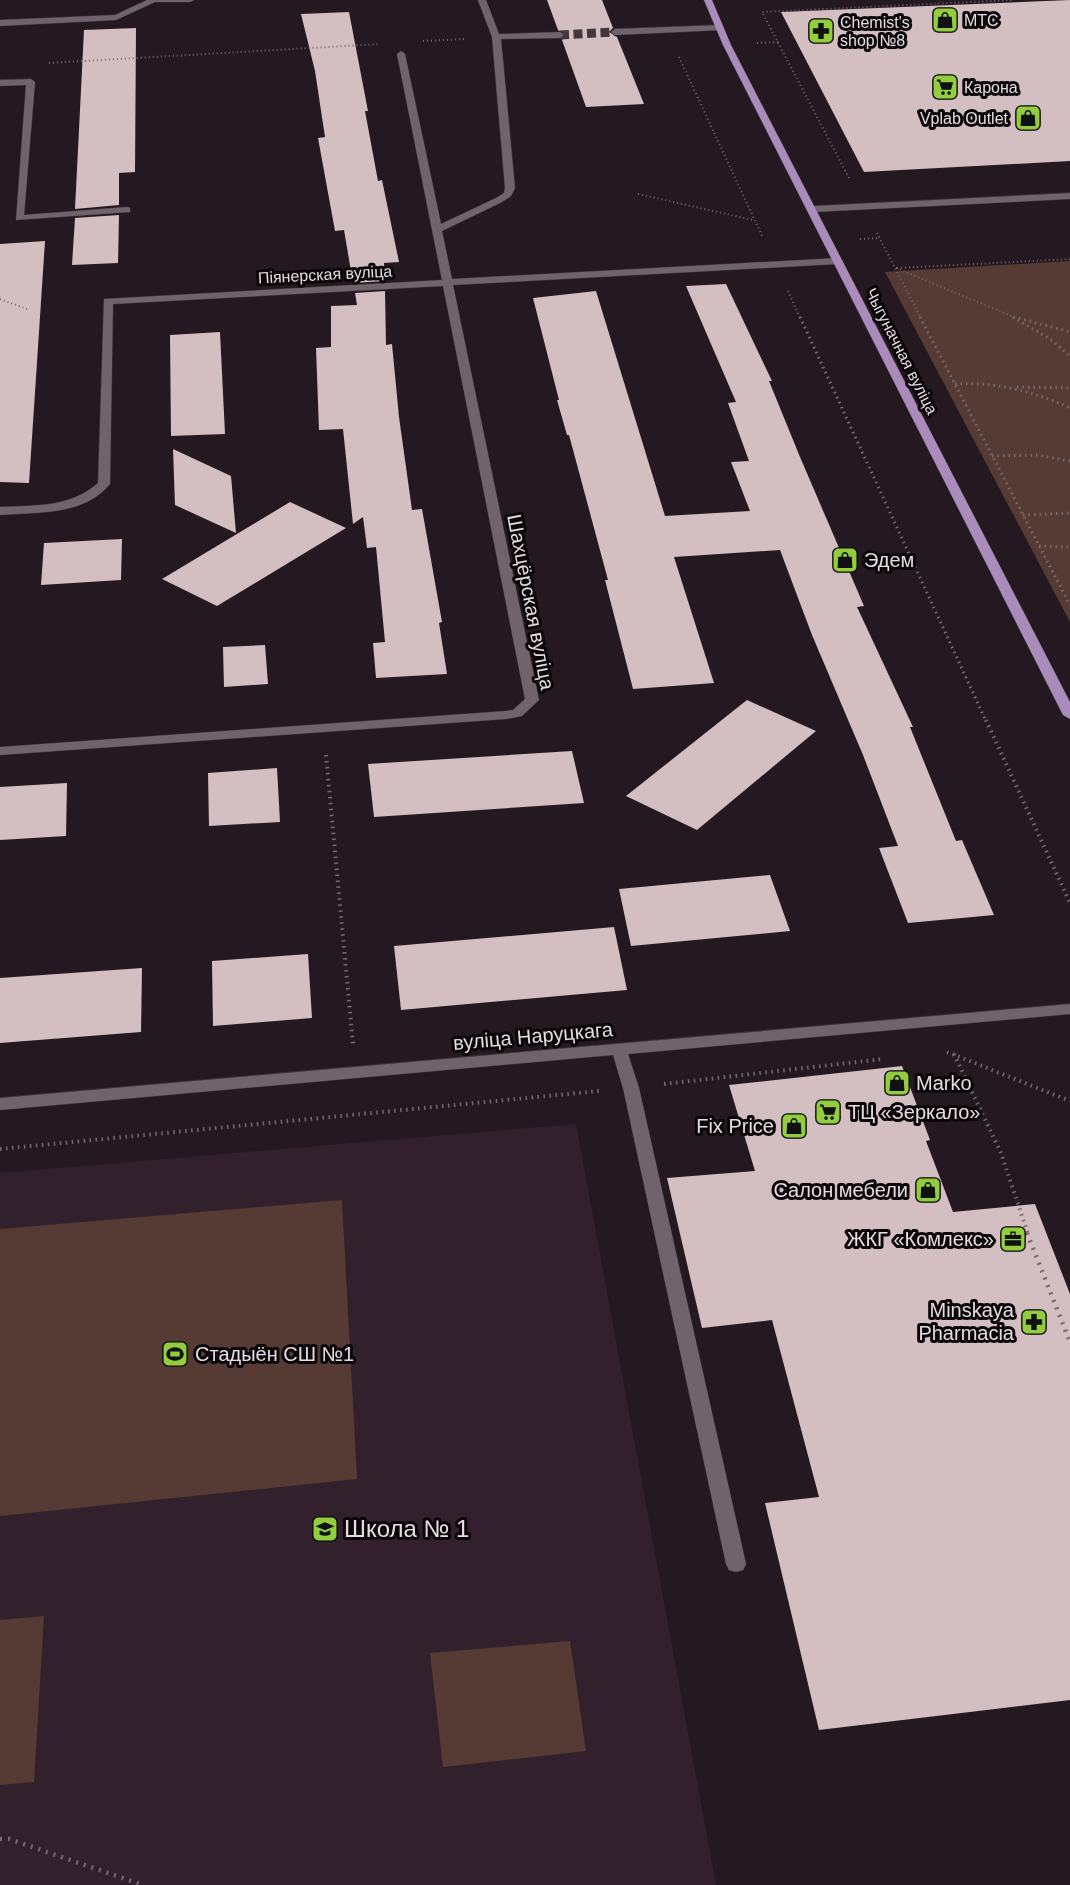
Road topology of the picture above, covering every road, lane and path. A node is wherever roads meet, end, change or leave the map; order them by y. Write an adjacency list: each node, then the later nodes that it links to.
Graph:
1 (189, 0): 5 (street)
2 (482, 0): 11 (street)
3 (708, 0): 7 (main road, Чыгуначная вуліца)
4 (1014, 0): 19 (path)
5 (151, 1): 6 (street)
6 (0, 23)
7 (720, 28): 8 (street); 21 (main road, Чыгуначная вуліца)
8 (672, 29): 9 (street); 22 (path)
9 (615, 32)
10 (560, 35): 11 (street)
11 (496, 37): 12 (path); 23 (street)
12 (414, 42)
13 (390, 43): 15 (path)
14 (400, 54): 23 (street, Шахцёрская вуліца)
15 (47, 63)
16 (0, 83): 20 (street)
17 (638, 194): 22 (path)
18 (1070, 196): 19 (street)
19 (864, 207): 21 (street); 27 (path)
20 (127, 210)
21 (814, 210): 25 (main road, Чыгуначная вуліца)
22 (754, 220): 26 (path)
23 (437, 230): 28 (street, Шахцёрская вуліца)
24 (1070, 260): 27 (path)
25 (838, 261): 26 (street, Піянерская вуліца); 46 (main road, Чыгуначная вуліца)
26 (775, 264): 28 (street, Піянерская вуліца); 49 (path)
27 (895, 268): 31 (path); 35 (path)
28 (445, 284): 40 (street, Піянерская вуліца); 47 (street, Шахцёрская вуліца)
29 (0, 299): 30 (path)
30 (27, 309)
31 (1004, 314): 32 (path); 33 (path)
32 (1070, 332)
33 (1070, 356)
34 (987, 382): 35 (path); 36 (path); 37 (path)
35 (955, 384): 38 (path)
36 (1070, 388)
37 (1070, 408)
38 (992, 456): 39 (path); 42 (path)
39 (1070, 460)
40 (0, 511)
41 (1070, 513): 42 (path)
42 (1023, 515): 43 (path)
43 (1039, 546): 44 (path); 45 (path)
44 (1070, 547)
45 (1070, 605)
46 (1070, 715)
47 (324, 728): 48 (street, Шахцёрская вуліца); 55 (path)
48 (0, 751)
49 (1070, 903)
50 (1070, 1009): 51 (street, вуліца Наруцкага)
51 (619, 1050): 55 (street, вуліца Наруцкага); 56 (street)
52 (935, 1053): 53 (path)
53 (954, 1054): 57 (path); 60 (path)
54 (888, 1058): 56 (path)
55 (355, 1073): 58 (street, вуліца Наруцкага)
56 (631, 1088): 59 (path); 61 (street)
57 (1070, 1101)
58 (0, 1104)
59 (0, 1149)
60 (1070, 1342)
61 (736, 1564)
62 (0, 1839): 63 (path)
63 (143, 1885)

